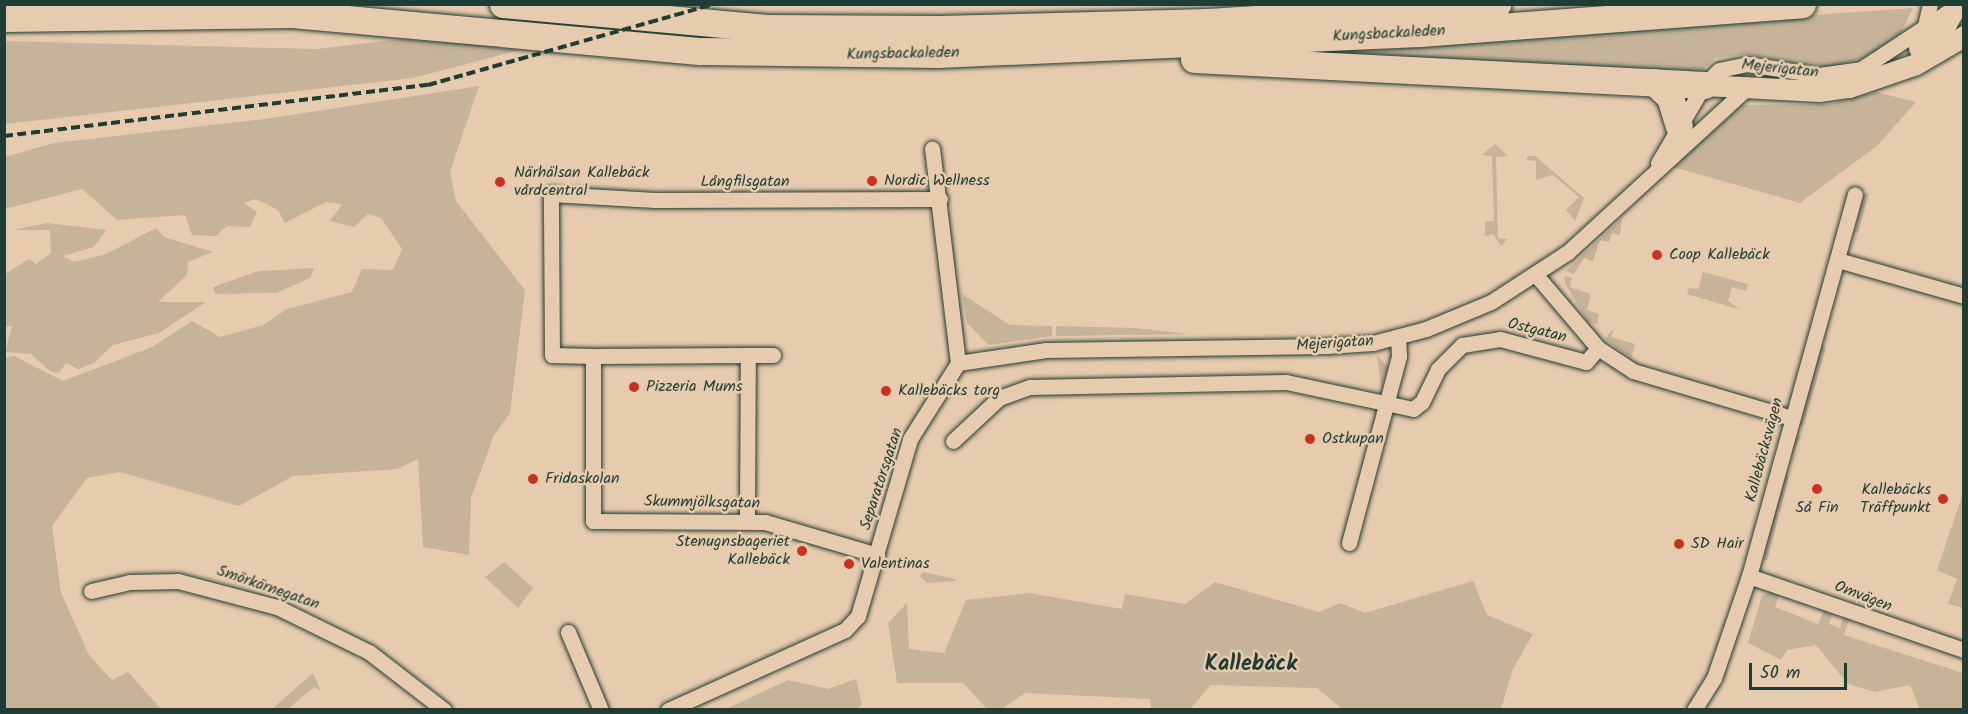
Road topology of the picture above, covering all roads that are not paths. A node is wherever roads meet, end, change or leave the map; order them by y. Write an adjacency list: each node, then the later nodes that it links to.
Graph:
1 (503, 4): 8 (highway, Kungsbackaleden)
2 (1221, 4): 8 (highway)
3 (1497, 4): 8 (highway, Kungsbackaleden)
4 (1802, 4): 11 (highway, Kungsbackaleden)
5 (1957, 8): 9 (street, Mejerigatan); 12 (main road, Mejerigatan)
6 (1929, 9): 9 (street)
7 (4, 18): 11 (highway, Kungsbackaleden)
8 (1066, 26)
9 (1924, 30): 14 (street, Mejerigatan)
10 (1964, 36): 12 (main road, Mejerigatan)
11 (1089, 50): 13 (highway)
12 (1891, 72): 15 (main road, Mejerigatan)
13 (1654, 82): 14 (highway); 16 (highway)
14 (1704, 85): 15 (main road, Mejerigatan); 16 (street, Mejerigatan)
15 (1747, 88): 18 (street, Mejerigatan)
16 (1679, 126): 18 (street, Mejerigatan)
17 (932, 149): 20 (street)
18 (1656, 166): 22 (street, Mejerigatan)
19 (1855, 194): 21 (street, Kallebäcksvägen)
20 (939, 199): 28 (street, Långfilsgatan); 29 (street)
21 (1838, 260): 23 (street); 31 (street, Kallebäcksvägen)
22 (1536, 275): 24 (street, Mejerigatan); 25 (street, Ostgatan)
23 (1964, 296)
24 (1398, 338): 29 (street, Mejerigatan); 30 (street)
25 (1598, 348): 30 (street, Ostgatan); 31 (street, Ostgatan)
26 (748, 355): 27 (street); 28 (street); 33 (street)
27 (773, 355)
28 (593, 356): 33 (street, Skummjölksgatan)
29 (958, 363): 35 (street, Separatorsgatan)
30 (1386, 405): 32 (street); 34 (street)
31 (1792, 418): 36 (street, Kallebäcksvägen)
32 (953, 441)
33 (747, 520): 35 (street, Skummjölksgatan)
34 (1349, 543)
35 (877, 555): 42 (street, Separatorsgatan)
36 (1749, 576): 39 (street, Omvägen); 43 (street, Kallebäcksvägen)
37 (91, 591): 40 (street, Smörkärnegatan)
38 (568, 632): 41 (street)
39 (1964, 650)
40 (444, 710)
41 (601, 710)
42 (668, 710)
43 (1694, 710)

